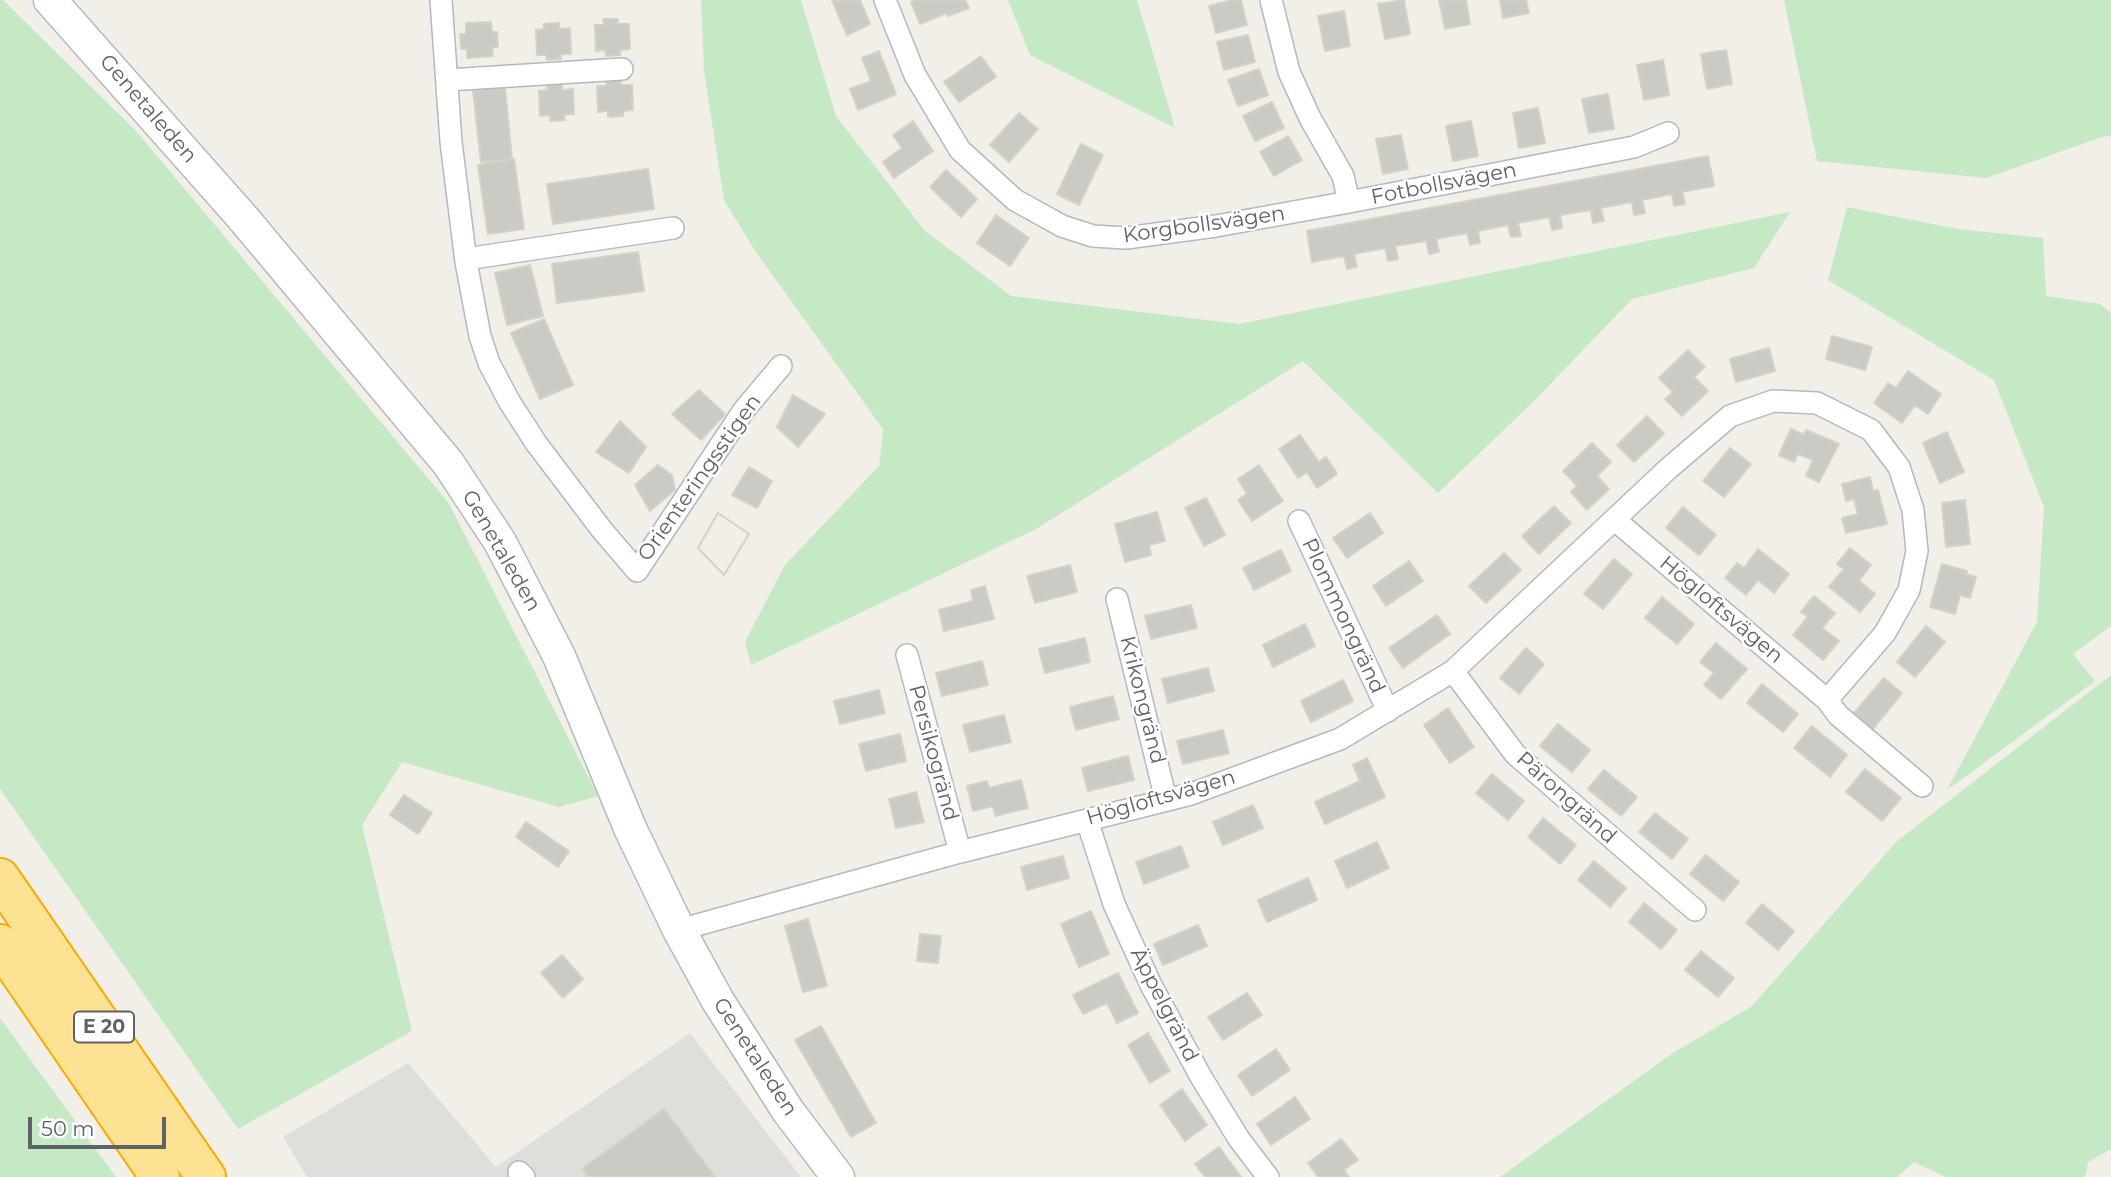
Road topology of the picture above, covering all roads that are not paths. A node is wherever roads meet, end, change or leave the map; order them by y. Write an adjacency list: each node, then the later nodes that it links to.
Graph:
1 (50, 0): 25 (main road, Genetaleden)
2 (441, 0): 6 (street, Orienteringsstigen)
3 (885, 0): 8 (street, Korgbollsvägen)
4 (1275, 1): 8 (street, Fotbollsvägen)
5 (622, 69): 6 (street)
6 (448, 80): 10 (street, Orienteringsstigen)
7 (1668, 133): 8 (street, Fotbollsvägen)
8 (1349, 202)
9 (673, 228): 10 (street)
10 (466, 259): 11 (street, Orienteringsstigen)
11 (781, 366)
12 (1615, 520): 16 (street, Högloftsvägen); 17 (street, Högloftsvägen); 17 (street, Högloftsvägen)
13 (1299, 521): 18 (street, Plommongränd)
14 (1117, 599): 20 (street, Krikongränd)
15 (907, 655): 22 (street, Persikogränd)
16 (1453, 671): 18 (street, Högloftsvägen); 24 (street, Pärongränd)
17 (1827, 700): 19 (street, Högloftsvägen)
18 (1388, 711): 20 (street, Högloftsvägen)
19 (1922, 786)
20 (1166, 800): 21 (street, Högloftsvägen)
21 (1087, 820): 22 (street, Högloftsvägen); 30 (street, Äppelgränd)
22 (960, 852): 25 (street, Högloftsvägen)
23 (0, 878): 28 (highway, E 20)
24 (1695, 910)
25 (679, 930): 29 (main road, Genetaleden)
26 (0, 944): 27 (highway, E 20)
27 (160, 1177)
28 (206, 1177)
29 (838, 1177)
30 (1268, 1177)

